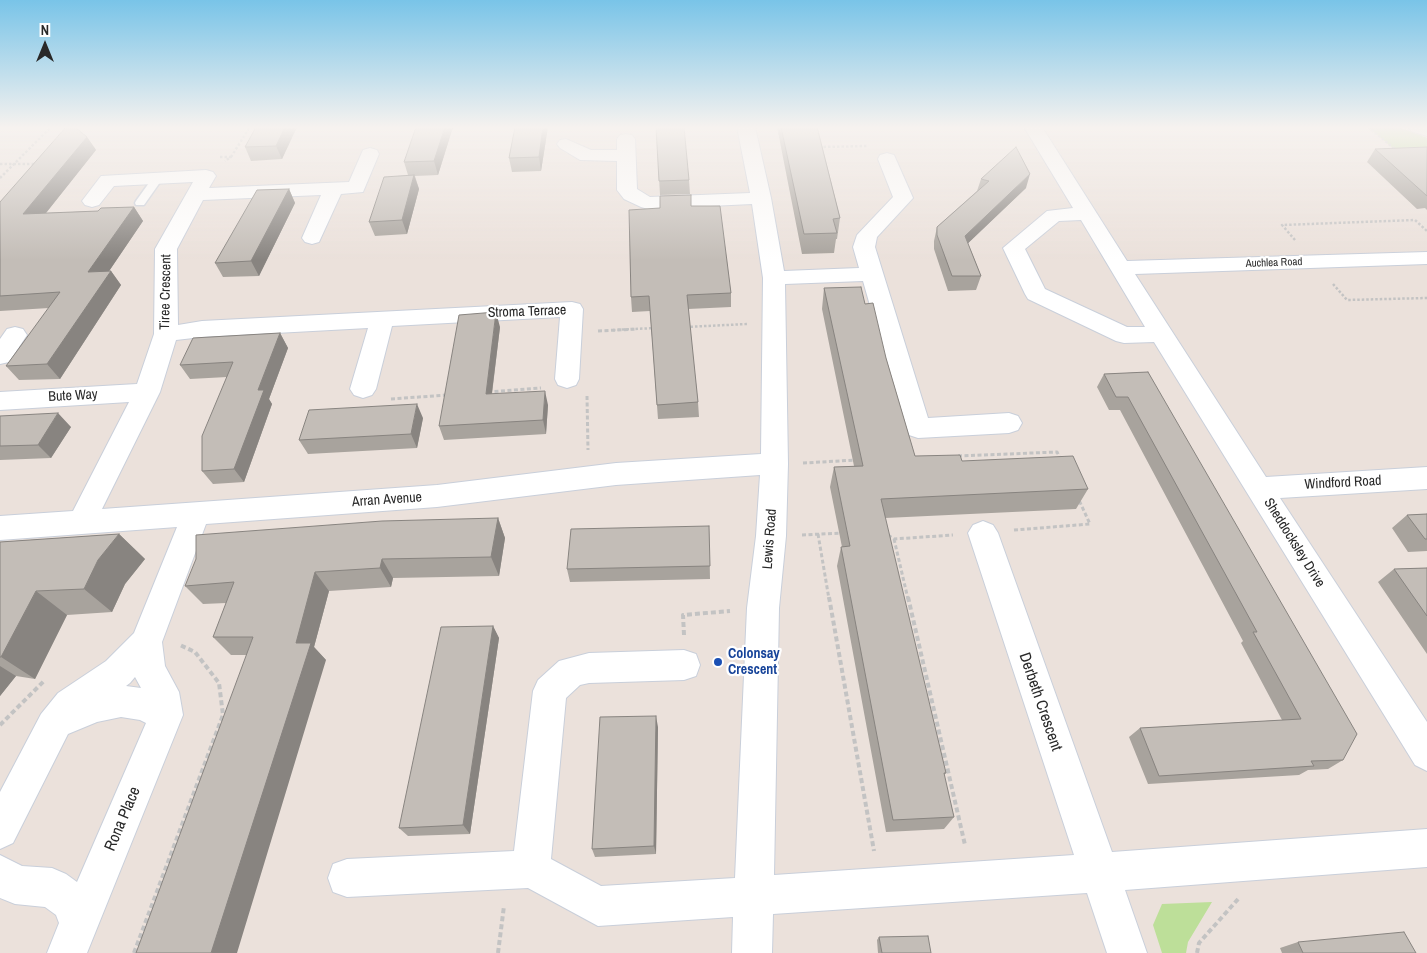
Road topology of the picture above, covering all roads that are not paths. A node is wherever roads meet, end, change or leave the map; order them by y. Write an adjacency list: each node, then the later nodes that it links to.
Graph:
1 (363, 171): 7 (street)
2 (627, 171): 9 (street)
3 (755, 171): 9 (street, Lewis Road)
4 (892, 171): 16 (street)
5 (1061, 171): 12 (street, Sheddocksley Drive)
6 (158, 178): 8 (street, Tiree Crescent); 10 (street, Tiree Crescent); 11 (lane)
7 (334, 189): 8 (street); 13 (street)
8 (196, 194): 19 (street, Tiree Crescent)
9 (761, 198): 17 (street, Lewis Road)
10 (92, 200)
11 (140, 203)
12 (1087, 214): 15 (street, Sheddocksley Drive); 20 (street)
13 (312, 238)
14 (1427, 258): 15 (street, Auchlea Road)
15 (1121, 268): 20 (street, Sheddocksley Drive)
16 (871, 274): 17 (street); 25 (street)
17 (774, 278): 26 (street, Lewis Road)
18 (382, 319): 19 (street, Stroma Terrace); 21 (street, Stroma Terrace); 22 (street)
19 (166, 334): 23 (street, Tiree Crescent)
20 (1161, 334): 28 (street, Sheddocksley Drive)
21 (557, 384)
22 (363, 389)
23 (147, 392): 24 (street, Bute Way); 30 (street, Tiree Crescent)
24 (0, 400)
25 (1009, 423)
26 (774, 464): 29 (street, Arran Avenue); 44 (street, Lewis Road)
27 (1427, 478): 28 (street, Windford Road)
28 (1258, 488): 37 (street, Sheddocksley Drive)
29 (196, 514): 30 (street, Arran Avenue); 33 (street)
30 (81, 523): 31 (street, Arran Avenue)
31 (0, 528)
32 (982, 533): 41 (street, Derbeth Crescent)
33 (146, 642): 35 (street); 36 (street)
34 (684, 665): 40 (street)
35 (166, 716): 36 (street); 45 (street, Rona Place)
36 (53, 726): 38 (street)
37 (1427, 753)
38 (0, 830)
39 (1427, 848): 41 (street)
40 (520, 870): 43 (street); 44 (street)
41 (1098, 872): 44 (street); 47 (street, Derbeth Crescent)
42 (0, 874): 45 (street, Rona Place)
43 (348, 878)
44 (753, 897): 46 (street, Lewis Road)
45 (73, 938)
46 (752, 953)
47 (1127, 953)

